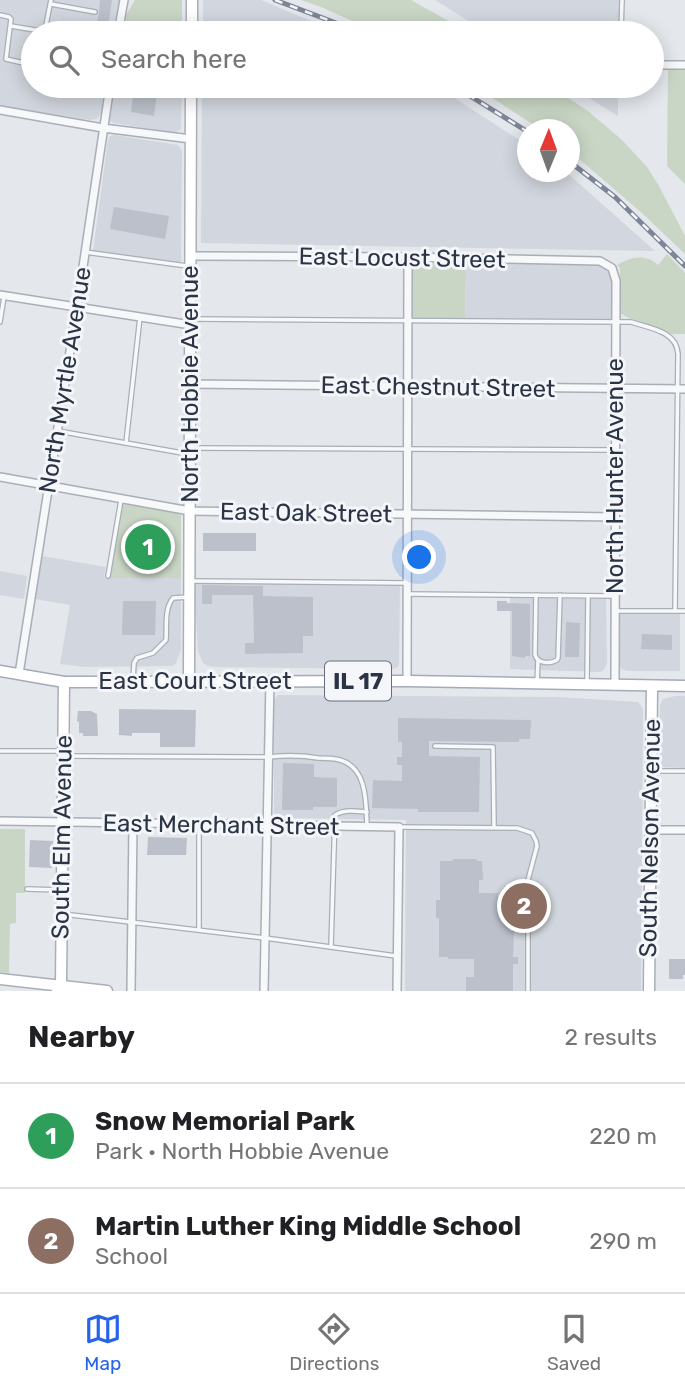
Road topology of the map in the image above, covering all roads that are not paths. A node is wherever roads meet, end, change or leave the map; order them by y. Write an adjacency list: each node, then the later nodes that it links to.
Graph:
1 (124, 0): 8 (street)
2 (192, 0): 9 (main road)
3 (622, 0): 10 (lane)
4 (51, 2): 5 (lane); 7 (lane)
5 (95, 12)
6 (0, 15): 11 (lane)
7 (47, 21)
8 (120, 21)
9 (192, 21)
10 (621, 21)
11 (10, 26): 12 (lane); 13 (lane)
12 (21, 28)
13 (21, 63)
14 (664, 65): 15 (street)
15 (685, 65)
16 (108, 98): 19 (street, North Myrtle Avenue)
17 (191, 98): 20 (main road, North Hobbie Avenue)
18 (0, 110): 19 (street)
19 (103, 128): 20 (street); 21 (street, North Myrtle Avenue)
20 (191, 139): 23 (main road, North Hobbie Avenue)
21 (85, 252): 23 (lane); 26 (street, North Myrtle Avenue)
22 (408, 257): 23 (street, East Locust Street); 24 (street, East Locust Street); 28 (street)
23 (191, 261): 30 (main road, North Hobbie Avenue)
24 (612, 268): 31 (street, North Hunter Avenue)
25 (2, 295): 26 (street); 29 (lane)
26 (77, 307): 27 (street); 36 (street, North Myrtle Avenue)
27 (140, 317): 30 (street); 37 (lane)
28 (408, 321): 30 (lane); 31 (lane); 33 (street)
29 (0, 322)
30 (191, 322): 32 (main road, North Hobbie Avenue)
31 (616, 322): 34 (street, North Hunter Avenue); 35 (lane)
32 (190, 384): 33 (street, East Chestnut Street); 40 (main road, North Hobbie Avenue)
33 (408, 386): 34 (street, East Chestnut Street); 38 (street)
34 (615, 389): 35 (street, East Chestnut Street); 39 (street, North Hunter Avenue)
35 (682, 389): 57 (lane)
36 (57, 431): 37 (lane); 42 (street, North Myrtle Avenue)
37 (126, 443): 40 (lane)
38 (407, 449): 39 (lane); 40 (lane); 45 (street)
39 (615, 450): 46 (street, North Hunter Avenue)
40 (190, 451): 44 (main road, North Hobbie Avenue)
41 (0, 477): 42 (street, East Oak Street)
42 (48, 484): 43 (street, East Oak Street); 61 (street, North Myrtle Avenue)
43 (121, 498): 44 (street, East Oak Street); 47 (lane)
44 (190, 510): 45 (street, East Oak Street); 48 (main road, North Hobbie Avenue)
45 (406, 514): 46 (street, East Oak Street); 49 (street)
46 (615, 517): 54 (street, North Hunter Avenue)
47 (108, 576)
48 (190, 581): 49 (lane); 55 (main road, North Hobbie Avenue)
49 (407, 583): 50 (street)
50 (407, 594): 51 (lane); 63 (street)
51 (536, 595): 52 (lane); 59 (lane)
52 (560, 595): 53 (lane); 59 (lane)
53 (588, 596): 54 (lane); 68 (lane)
54 (615, 596): 56 (street, North Hunter Avenue)
55 (190, 597): 65 (lane); 66 (main road, North Hobbie Avenue)
56 (615, 610): 57 (lane); 70 (street, North Hunter Avenue)
57 (676, 611): 58 (lane)
58 (685, 611)
59 (538, 660): 67 (lane)
60 (0, 671): 61 (main road, East Court Street / IL 17)
61 (19, 674): 64 (main road, East Court Street / IL 17)
62 (270, 680): 63 (main road, East Court Street / IL 17); 66 (main road, East Court Street / IL 17); 75 (street)
63 (407, 681): 67 (main road, East Court Street / IL 17)
64 (64, 682): 65 (main road, East Court Street / IL 17); 74 (main road, South Elm Avenue)
65 (133, 682): 66 (main road, East Court Street / IL 17)
66 (189, 682)
67 (537, 684): 68 (main road, East Court Street / IL 17)
68 (587, 685): 70 (main road, East Court Street / IL 17)
69 (652, 685): 70 (main road, East Court Street / IL 17); 71 (main road, East Court Street / IL 17); 76 (main road, South Nelson Avenue)
70 (615, 686)
71 (685, 686)
72 (435, 746): 87 (lane)
73 (0, 751): 74 (lane)
74 (63, 754): 75 (lane); 80 (main road, South Elm Avenue)
75 (269, 757): 78 (lane); 83 (street)
76 (651, 771): 77 (lane); 88 (main road, South Nelson Avenue)
77 (685, 771)
78 (367, 812): 84 (lane); 85 (lane)
79 (0, 821): 80 (street, East Merchant Street)
80 (63, 822): 81 (street, East Merchant Street); 91 (main road, South Elm Avenue)
81 (133, 824): 82 (street, East Merchant Street); 93 (street)
82 (200, 825): 83 (street, East Merchant Street); 94 (lane)
83 (267, 826): 84 (street, East Merchant Street); 95 (street)
84 (334, 826): 85 (street, East Merchant Street); 96 (lane)
85 (368, 827): 86 (street, East Merchant Street)
86 (399, 827): 87 (lane); 97 (street)
87 (494, 828): 104 (lane)
88 (651, 830): 89 (street); 105 (main road, South Nelson Avenue)
89 (685, 830)
90 (27, 889): 91 (lane)
91 (62, 890): 92 (main road, South Elm Avenue)
92 (62, 914): 93 (lane); 99 (main road, South Elm Avenue)
93 (132, 922): 94 (lane); 101 (street)
94 (199, 930): 95 (lane)
95 (265, 938): 96 (lane); 102 (street)
96 (331, 947): 97 (lane)
97 (398, 956): 103 (street)
98 (0, 978): 99 (main road)
99 (59, 988): 100 (main road)
100 (107, 991)
101 (131, 991)
102 (264, 991)
103 (397, 991)
104 (528, 991)
105 (649, 991)

